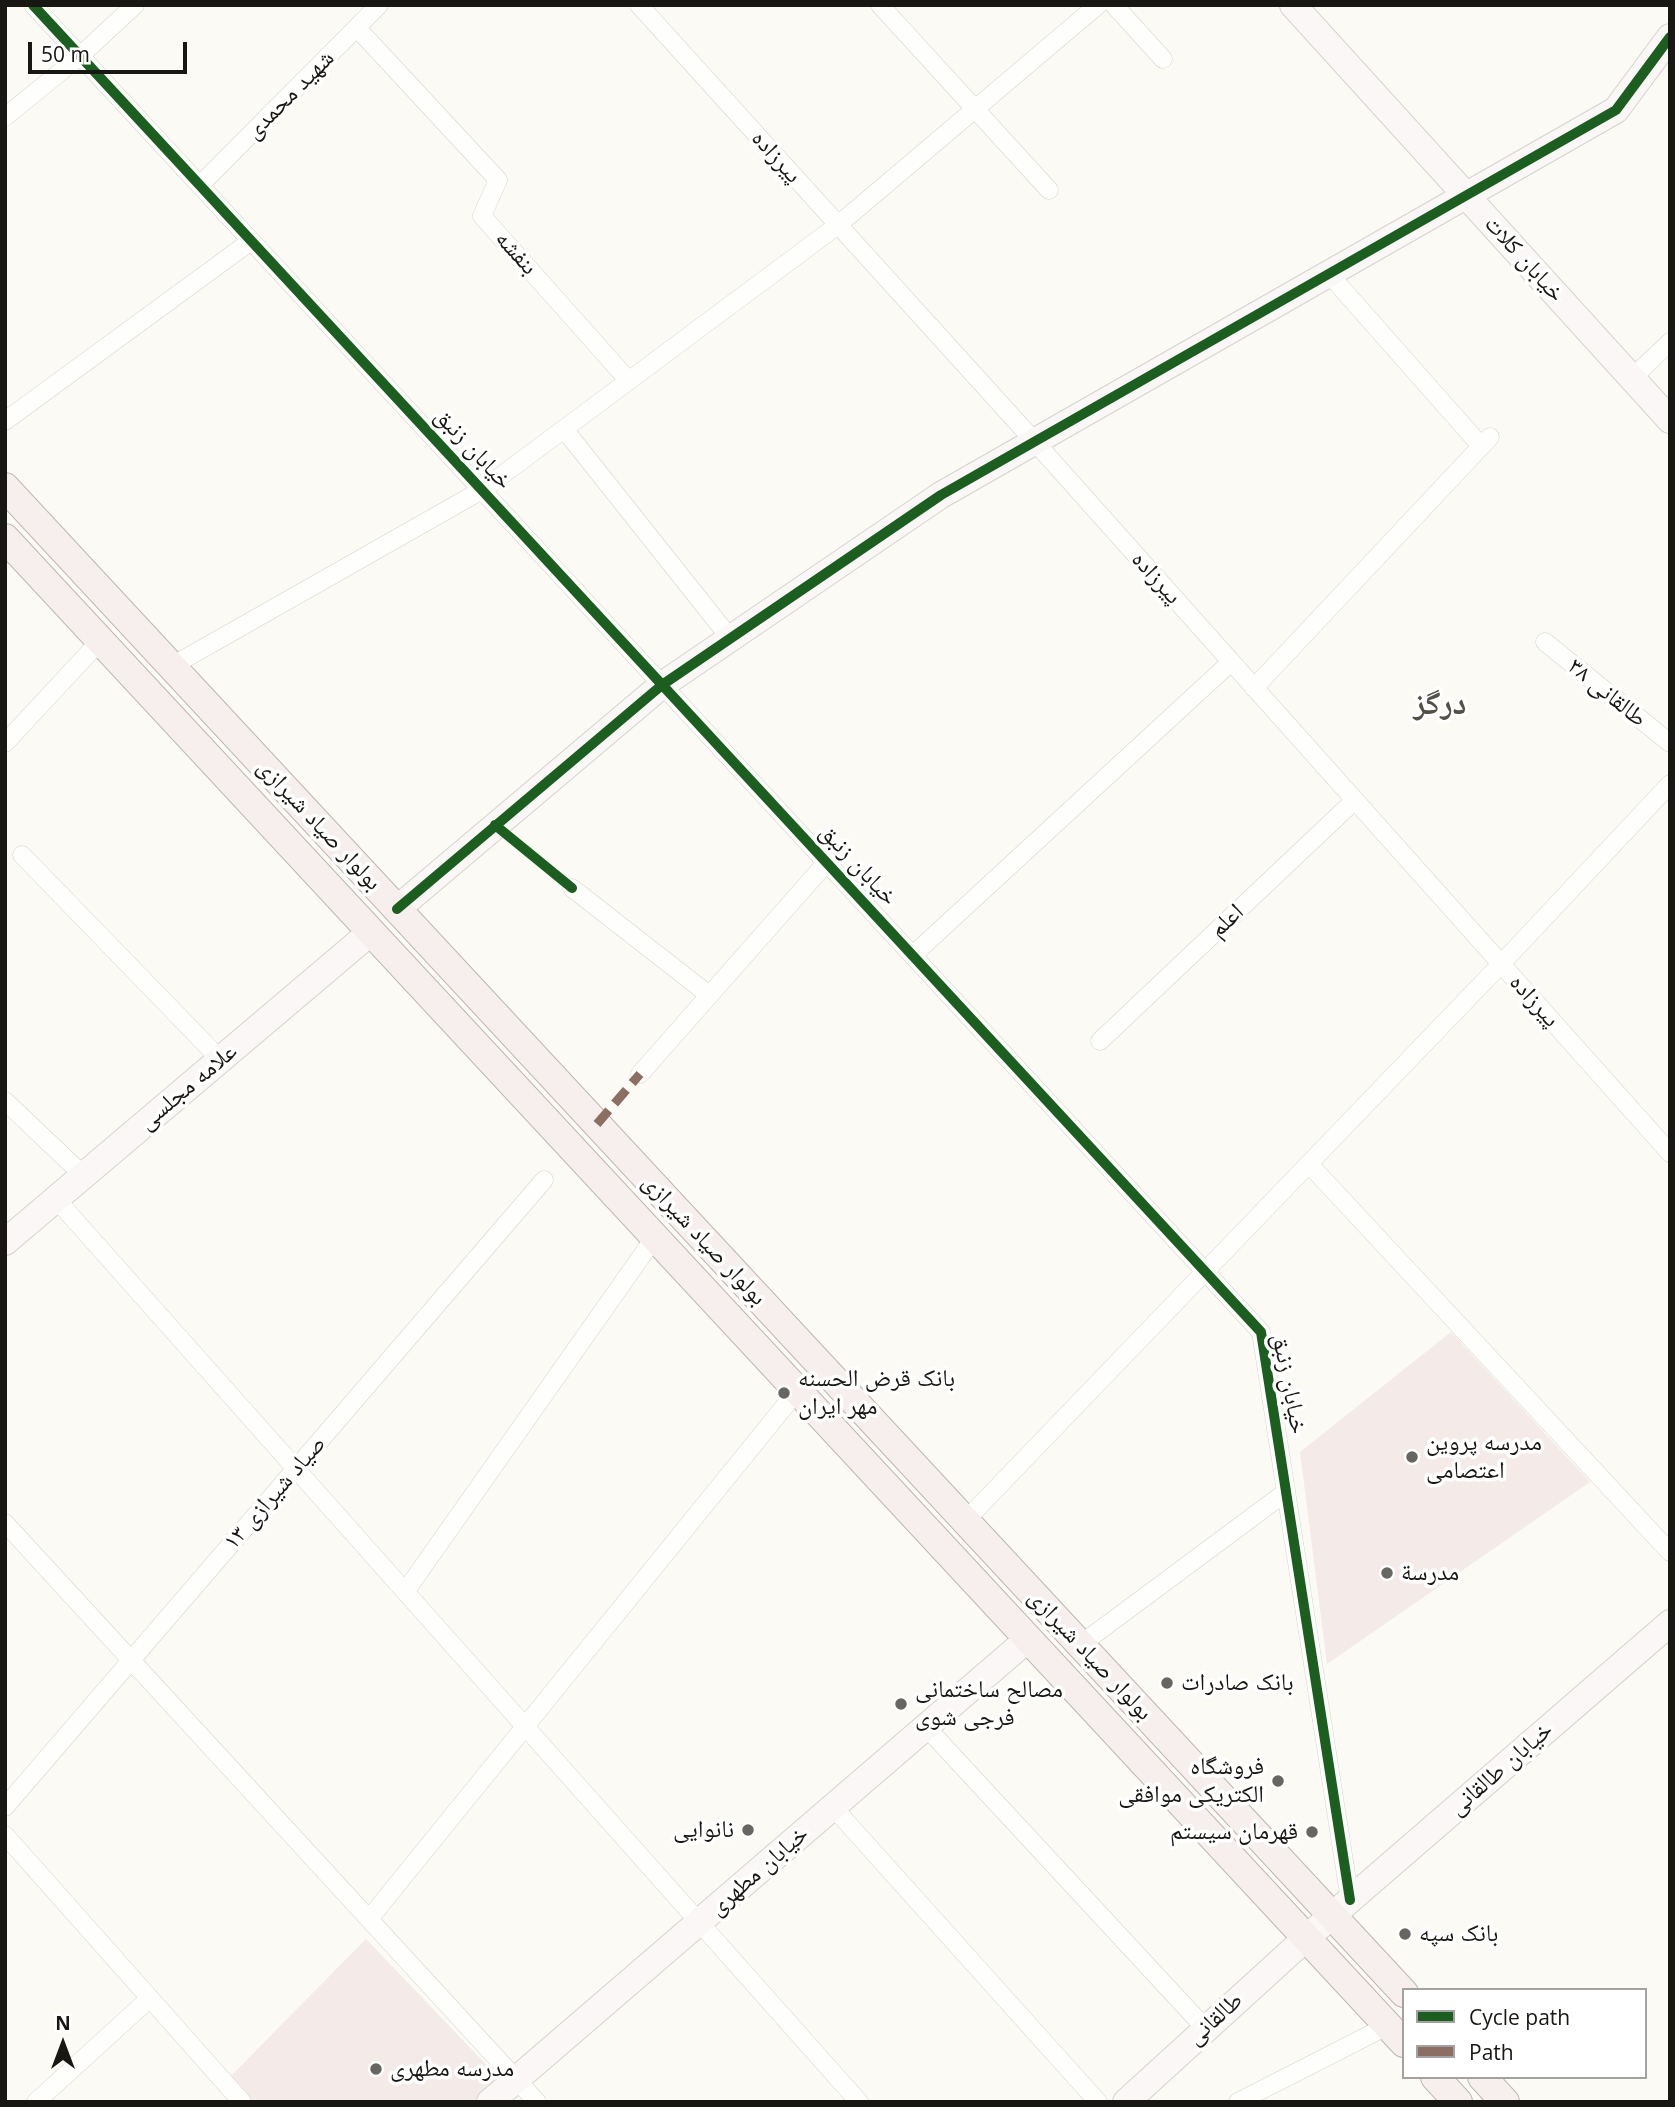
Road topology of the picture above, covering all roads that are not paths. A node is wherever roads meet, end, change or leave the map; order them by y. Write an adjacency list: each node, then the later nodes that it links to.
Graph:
1 (33, 5): 11 (street, خیابان زنبق)
2 (135, 5): 11 (street)
3 (379, 5): 9 (street, شهید محمدی)
4 (639, 5): 18 (street, پیرزاده)
5 (880, 5): 13 (street)
6 (1098, 5): 13 (street)
7 (1114, 5): 12 (street)
8 (1293, 5): 17 (street, خیابان کلات)
9 (357, 28): 15 (street, شهید محمدی); 23 (street, بنفشه)
10 (1670, 37): 17 (street)
11 (80, 56): 14 (street); 15 (street, خیابان زنبق)
12 (1163, 59)
13 (975, 109): 16 (street); 18 (street)
14 (5, 117)
15 (200, 185): 19 (street, خیابان زنبق)
16 (1049, 190)
17 (1466, 196): 20 (street); 22 (street, خیابان کلات)
18 (838, 225): 23 (street); 27 (street, پیرزاده)
19 (251, 241): 25 (street); 29 (street, خیابان زنبق)
20 (1329, 274): 27 (street); 37 (street)
21 (1670, 342): 22 (street)
22 (1632, 378): 24 (street, خیابان کلات)
23 (629, 381): 26 (street)
24 (1670, 420)
25 (5, 421)
26 (565, 429): 29 (street); 31 (street)
27 (1035, 442): 31 (street); 34 (street, پیرزاده)
28 (5, 487): 35 (main road, بولوار صیاد شیرازی)
29 (482, 491): 35 (street); 36 (street, خیابان زنبق)
30 (5, 538): 32 (main road, بولوار صیاد شیرازی)
31 (730, 638): 36 (street)
32 (100, 641): 38 (street); 46 (main road, بولوار صیاد شیرازی)
33 (1545, 642): 39 (street, طالقانی ۳۸)
34 (1231, 662): 37 (street, پیرزاده); 47 (street)
35 (172, 666): 45 (main road, بولوار صیاد شیرازی)
36 (662, 685): 43 (street, خیابان زنبق); 45 (street)
37 (1254, 688): 41 (street, پیرزاده)
38 (5, 743)
39 (1670, 743)
40 (1670, 783): 48 (street)
41 (1355, 800): 48 (street, پیرزاده); 50 (street, اعلم)
42 (22, 855): 51 (street)
43 (827, 862): 47 (street, خیابان زنبق); 49 (street)
44 (572, 888): 49 (street)
45 (397, 909): 46 (main road); 65 (main road, بولوار صیاد شیرازی)
46 (371, 932): 51 (street, علامه مجلسی); 59 (main road, بولوار صیاد شیرازی)
47 (913, 956): 61 (street, خیابان زنبق)
48 (1501, 964): 54 (street, پیرزاده); 55 (street)
49 (709, 995): 52 (street)
50 (1100, 1041)
51 (220, 1059): 56 (street, علامه مجلسی)
52 (640, 1073)
53 (5, 1101): 56 (street)
54 (1670, 1153)
55 (1308, 1164): 61 (street); 67 (street)
56 (83, 1175): 58 (street, علامه مجلسی)
57 (544, 1180): 63 (street, صیاد شیرازی ۱۳)
58 (55, 1199): 60 (street, علامه مجلسی); 63 (street)
59 (655, 1237): 62 (main road, بولوار صیاد شیرازی); 68 (street)
60 (5, 1241)
61 (1205, 1272): 64 (street, خیابان زنبق); 65 (street)
62 (797, 1391): 70 (main road, بولوار صیاد شیرازی); 73 (street)
63 (296, 1469): 68 (street); 72 (street, صیاد شیرازی ۱۳)
64 (1286, 1492): 71 (street); 78 (street, خیابان زنبق)
65 (965, 1521): 71 (main road, بولوار صیاد شیرازی)
66 (5, 1523): 72 (street)
67 (1670, 1552)
68 (405, 1592): 73 (street)
69 (1670, 1623): 78 (street, خیابان طالقانی)
70 (1028, 1639): 74 (street, خیابان مطهری); 81 (main road, بولوار صیاد شیرازی)
71 (1080, 1644): 78 (main road, بولوار صیاد شیرازی)
72 (133, 1660): 75 (street, صیاد شیرازی ۱۳); 79 (street)
73 (525, 1726): 79 (street); 80 (street)
74 (926, 1727): 76 (street, خیابان مطهری); 84 (street)
75 (5, 1807)
76 (833, 1807): 80 (street, خیابان مطهری); 94 (street)
77 (5, 1835): 83 (street)
78 (1341, 1908): 81 (street, خیابان طالقانی); 82 (main road, بولوار صیاد شیرازی)
79 (369, 1919): 86 (street)
80 (699, 1922): 86 (street, خیابان مطهری); 93 (street)
81 (1306, 1938): 84 (street, طالقانی); 85 (main road, بولوار صیاد شیرازی)
82 (1402, 1990)
83 (150, 1998): 89 (street); 90 (street)
84 (1205, 2028): 95 (street, طالقانی)
85 (1396, 2035): 96 (street)
86 (516, 2079): 91 (street, خیابان مطهری); 92 (street)
87 (1437, 2079): 97 (main road)
88 (1484, 2079): 98 (main road)
89 (36, 2102)
90 (242, 2102)
91 (490, 2102)
92 (537, 2102)
93 (859, 2102)
94 (1098, 2102)
95 (1126, 2102)
96 (1238, 2102)
97 (1458, 2102)
98 (1505, 2102)

